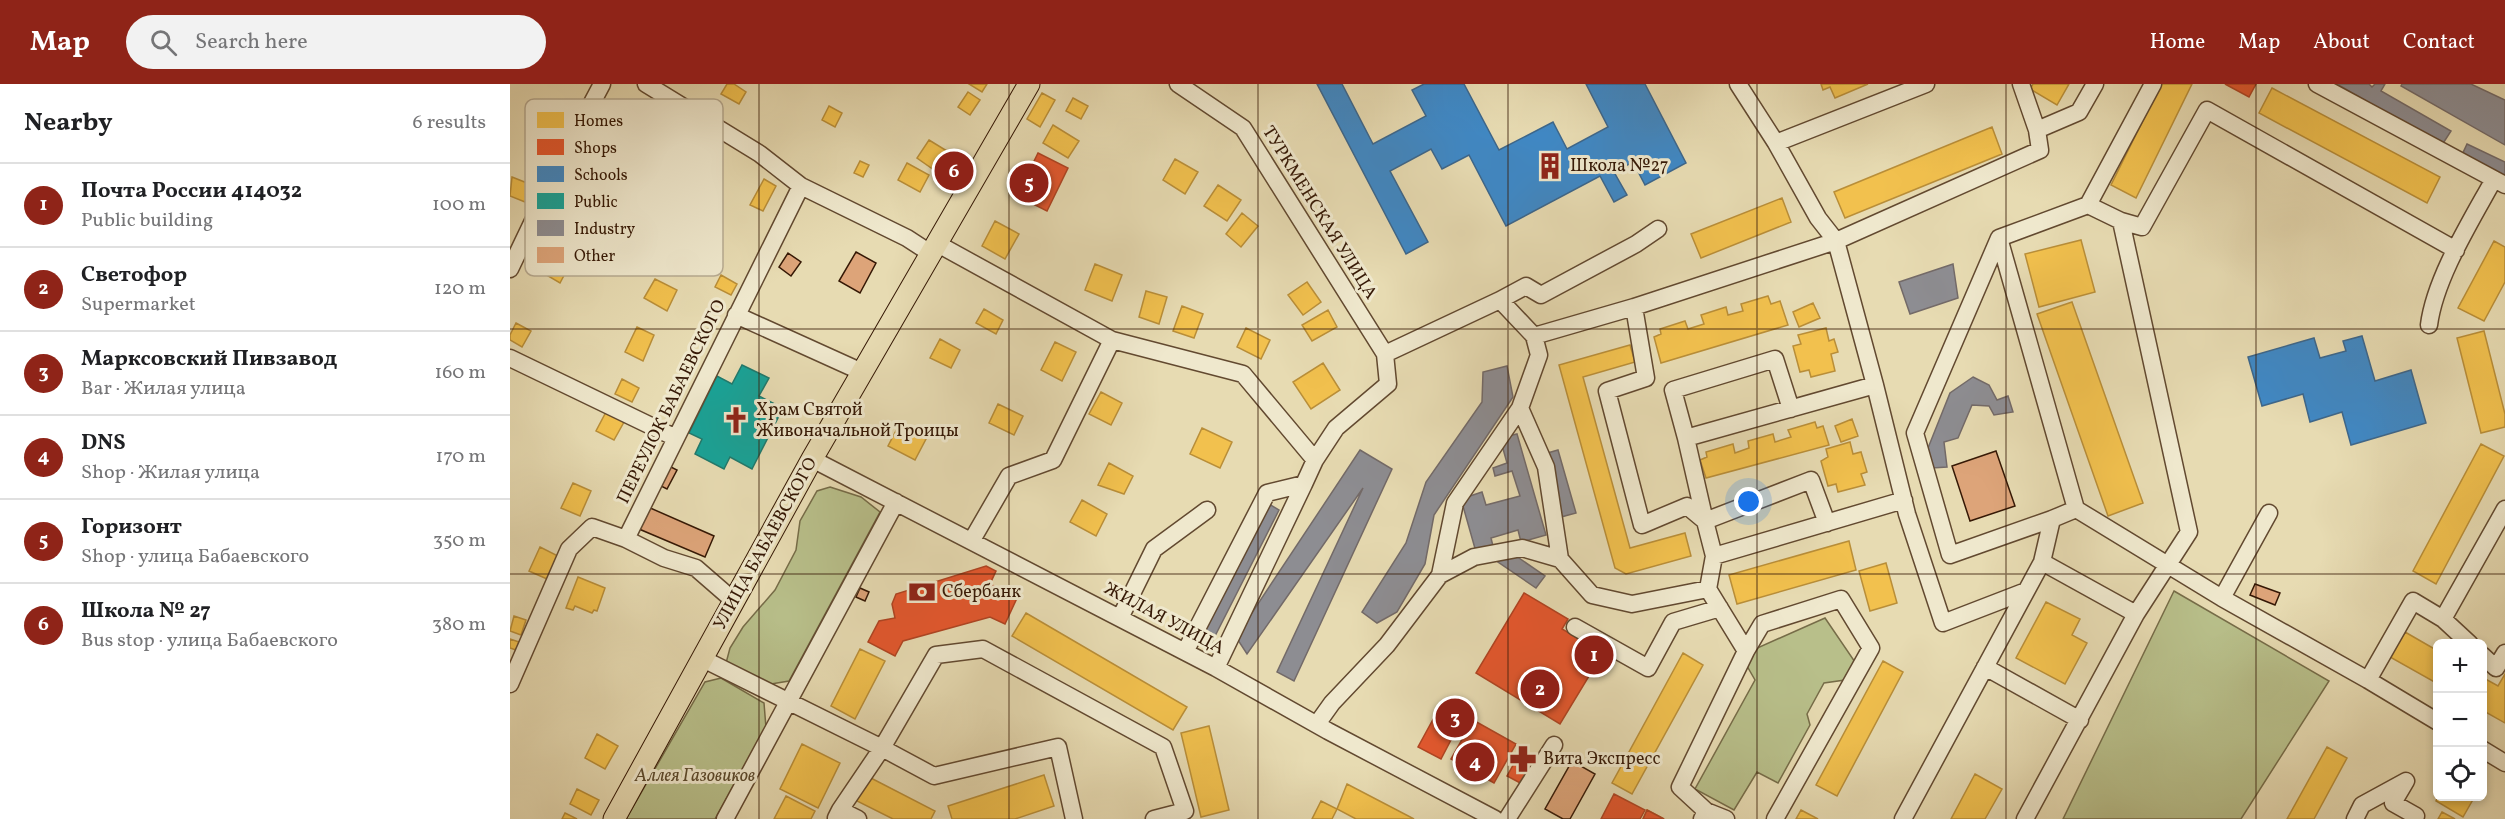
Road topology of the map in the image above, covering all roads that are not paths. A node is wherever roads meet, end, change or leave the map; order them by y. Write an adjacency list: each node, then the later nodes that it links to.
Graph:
1 (602, 84): 11 (street)
2 (646, 84): 12 (street)
3 (1029, 84): 24 (main road, УЛИЦА БАБАЕВСКОГО)
4 (1178, 84): 33 (street, ТУРКМЕНСКАЯ УЛИЦА)
5 (1738, 84): 15 (street)
6 (1926, 84): 15 (street)
7 (2021, 84): 13 (street)
8 (2095, 84): 13 (street)
9 (2153, 84): 18 (street)
10 (2317, 84): 16 (street)
11 (594, 99)
12 (670, 99)
13 (2037, 130): 23 (street)
14 (723, 131): 17 (street)
15 (1776, 143): 23 (street)
16 (2500, 182): 25 (street)
17 (801, 186): 24 (street); 29 (street, ПЕРЕУЛОК БАБАЕВСКОГО)
18 (2088, 205): 19 (street); 22 (street)
19 (2121, 221): 25 (street); 60 (street)
20 (1659, 229): 27 (street)
21 (525, 238): 26 (street)
22 (1999, 238): 48 (street); 52 (street)
23 (1836, 241): 28 (street); 37 (street)
24 (933, 248): 32 (street); 35 (main road, УЛИЦА БАБАЕВСКОГО)
25 (2456, 250): 30 (street)
26 (510, 269)
27 (1500, 300): 31 (street); 33 (street)
28 (1634, 307): 31 (street); 36 (street)
29 (736, 315): 35 (street); 41 (street, ПЕРЕУЛОК БАБАЕВСКОГО)
30 (2429, 325)
31 (1534, 336): 39 (street)
32 (1112, 340): 44 (street); 56 (street)
33 (1385, 354): 44 (street)
34 (510, 358): 41 (street)
35 (862, 372): 43 (main road, УЛИЦА БАБАЕВСКОГО)
36 (1646, 378): 38 (street); 53 (street)
37 (1875, 385): 40 (street); 46 (street)
38 (1673, 390): 40 (street); 42 (street)
39 (1520, 408): 58 (street); 61 (street)
40 (1791, 409): 42 (street)
41 (676, 438): 55 (street, ПЕРЕУЛОК БАБАЕВСКОГО)
42 (1686, 438): 53 (street)
43 (812, 459): 47 (street, ЖИЛАЯ УЛИЦА); 65 (main road, УЛИЦА БАБАЕВСКОГО)
44 (1315, 460): 45 (street)
45 (1304, 484): 73 (street); 78 (street)
46 (1904, 500): 54 (street); 63 (street)
47 (896, 502): 56 (street, ЖИЛАЯ УЛИЦА); 81 (street)
48 (2076, 509): 52 (street); 60 (street)
49 (2505, 509): 69 (street)
50 (1207, 510): 68 (street)
51 (2269, 513): 64 (street)
52 (2052, 519): 59 (street)
53 (1705, 521): 54 (street); 57 (street)
54 (1827, 523): 57 (street)
55 (626, 539): 65 (street); 80 (street)
56 (972, 540): 68 (street, ЖИЛАЯ УЛИЦА)
57 (1714, 556): 62 (street)
58 (1560, 559): 61 (street); 62 (street)
59 (2042, 562): 63 (street); 67 (street)
60 (2167, 567): 64 (street); 67 (street)
61 (1440, 575): 84 (street)
62 (1708, 589): 66 (street)
63 (2026, 591): 77 (street)
64 (2222, 598): 79 (street)
65 (734, 601): 75 (main road, УЛИЦА БАБАЕВСКОГО)
66 (1720, 608): 70 (street); 72 (street)
67 (2136, 614): 83 (street)
68 (1120, 618): 73 (street, ЖИЛАЯ УЛИЦА)
69 (2443, 619): 71 (street); 79 (street)
70 (1575, 627)
71 (2465, 639)
72 (1746, 651): 90 (street); 99 (street)
73 (1185, 652): 78 (street, ЖИЛАЯ УЛИЦА)
74 (2505, 652): 76 (street)
75 (703, 660): 81 (street); 91 (main road, УЛИЦА БАБАЕВСКОГО)
76 (2487, 660)
77 (1985, 667): 83 (street); 100 (street)
78 (1216, 668): 84 (street, ЖИЛАЯ УЛИЦА)
79 (2368, 680): 82 (street)
80 (510, 684)
81 (788, 703): 86 (street); 92 (street)
82 (2433, 719)
83 (2080, 720): 101 (street)
84 (1317, 724): 96 (street, ЖИЛАЯ УЛИЦА)
85 (1554, 745): 97 (street)
86 (882, 748): 89 (street); 94 (street); 95 (street)
87 (2487, 752): 88 (street)
88 (2505, 763)
89 (838, 814): 93 (street)
90 (1704, 815): 98 (street)
91 (615, 819)
92 (725, 819)
93 (858, 819)
94 (1074, 819)
95 (1154, 819)
96 (1495, 819)
97 (1507, 819)
98 (1726, 819)
99 (1775, 819)
100 (1903, 819)
101 (2025, 819)
102 (2355, 819): 103 (street)
103 (2414, 819)

